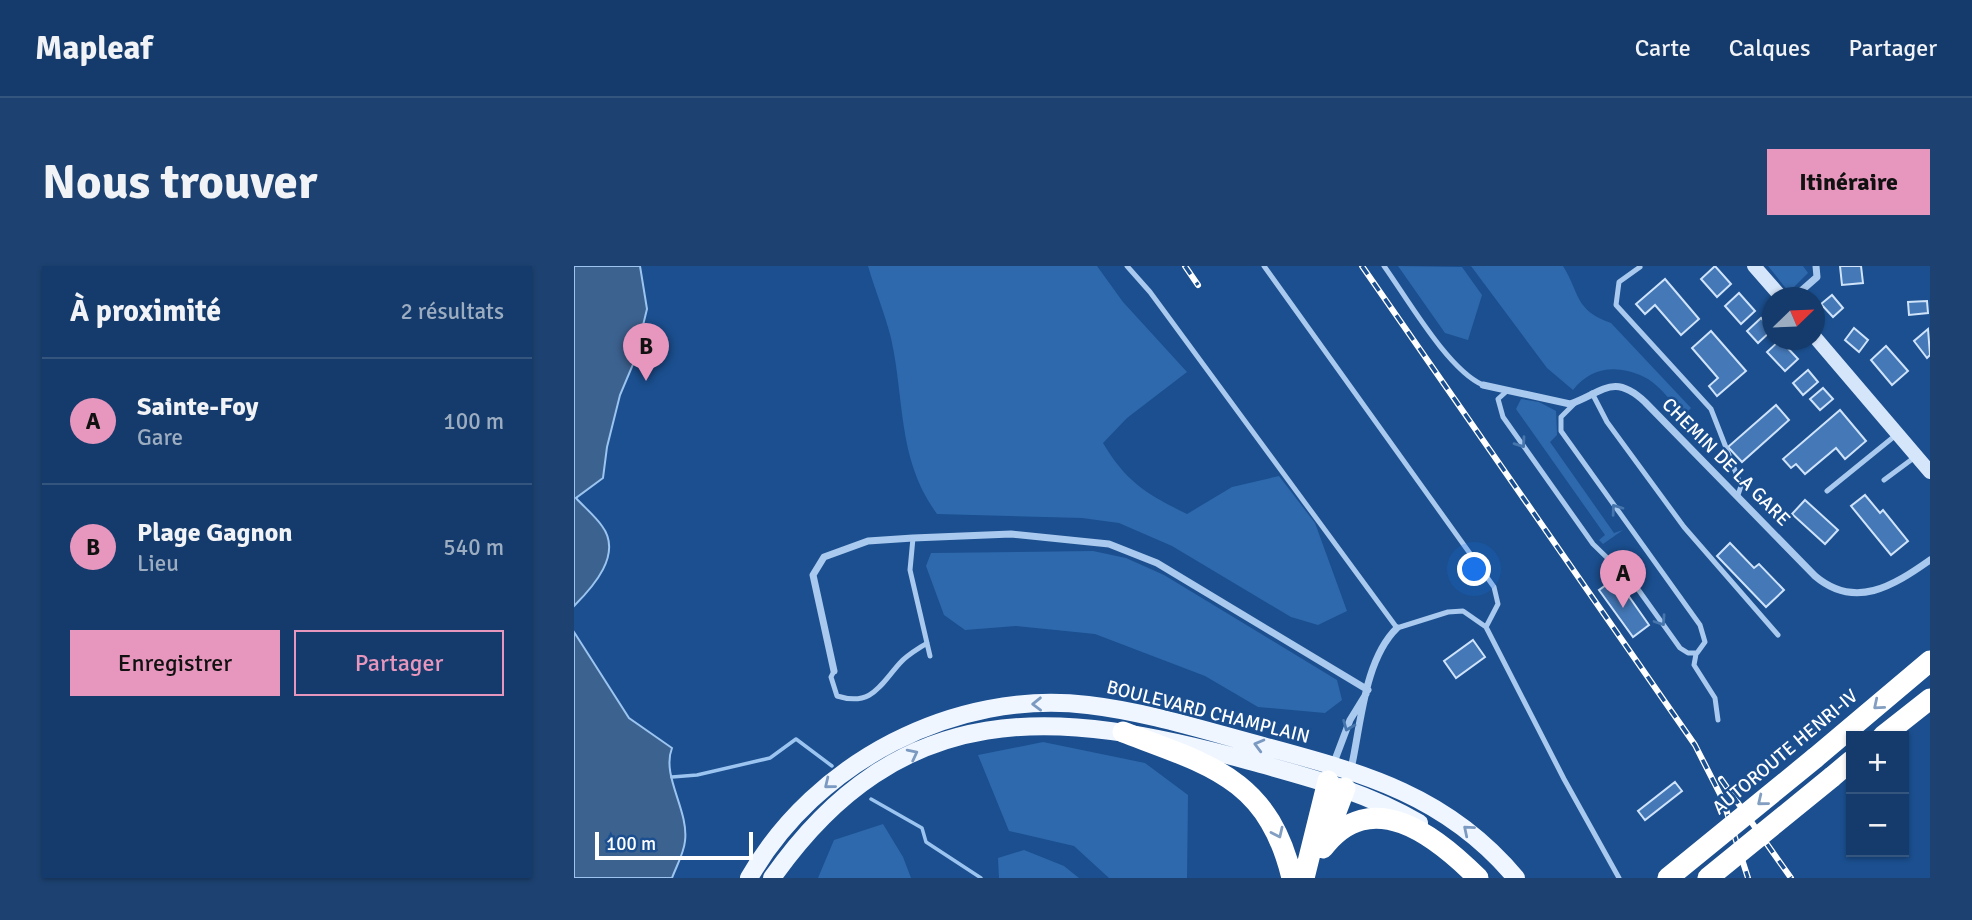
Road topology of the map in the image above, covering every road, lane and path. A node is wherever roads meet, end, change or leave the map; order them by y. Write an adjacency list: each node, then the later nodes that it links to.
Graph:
1 (1126, 266): 23 (lane)
2 (1264, 266): 22 (lane)
3 (1384, 266): 10 (lane)
4 (1754, 266): 7 (street)
5 (1816, 266): 8 (street)
6 (1640, 267): 19 (lane)
7 (1772, 287)
8 (1806, 287)
9 (1825, 347): 14 (street)
10 (1483, 384): 11 (street)
11 (1511, 390): 13 (street); 26 (lane, one-way to 26)
12 (1592, 393): 13 (street, CHEMIN DE LA GARE); 19 (street, CHEMIN DE LA GARE); 24 (lane)
13 (1576, 402): 26 (lane, one-way to 13)
14 (1898, 433): 15 (street); 18 (lane)
15 (1917, 455): 16 (street); 17 (lane)
16 (1930, 472)
17 (1884, 480)
18 (1827, 491)
19 (1738, 495): 21 (street, CHEMIN DE LA GARE)
20 (912, 538): 25 (lane); 29 (street); 30 (street)
21 (1930, 560)
22 (1486, 627): 23 (lane); 46 (lane)
23 (1397, 628): 30 (street)
24 (1778, 635)
25 (927, 643): 27 (lane); 29 (lane)
26 (1697, 653): 32 (lane)
27 (930, 656)
28 (1930, 661): 47 (highway, AUTOROUTE HENRI-IV, one-way to 47, bridge)
29 (834, 671)
30 (1368, 690): 36 (street); 36 (street, one-way to 36)
31 (1930, 699): 33 (highway)
32 (1718, 720)
33 (1889, 731)
34 (1123, 732): 36 (main road, BOULEVARD CHAMPLAIN); 39 (main road, BOULEVARD CHAMPLAIN, one-way to 34); 40 (highway, one-way to 40)
35 (1846, 765): 48 (highway, bridge)
36 (1339, 776): 37 (highway); 38 (main road, BOULEVARD CHAMPLAIN, one-way to 38); 41 (highway); 44 (main road, BOULEVARD CHAMPLAIN); 45 (main road, BOULEVARD CHAMPLAIN, one-way to 36)
37 (1323, 848): 42 (highway); 43 (highway)
38 (749, 878)
39 (772, 878)
40 (1292, 878)
41 (1304, 878)
42 (1315, 878)
43 (1478, 878)
44 (1487, 878)
45 (1516, 878)
46 (1619, 878)
47 (1668, 878)
48 (1708, 878)

